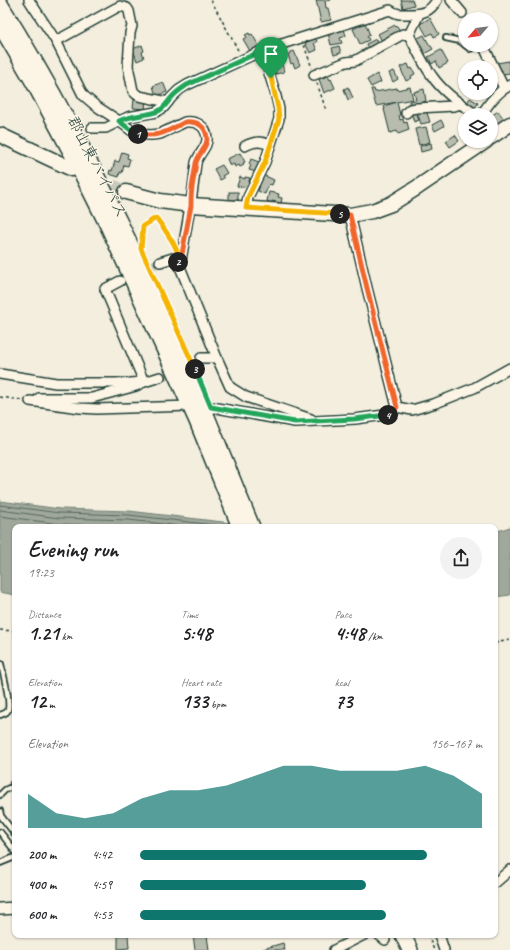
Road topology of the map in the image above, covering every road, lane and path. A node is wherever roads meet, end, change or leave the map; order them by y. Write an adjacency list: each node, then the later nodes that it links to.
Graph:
1 (29, 0): 13 (street)
2 (212, 0): 17 (path)
3 (388, 0): 7 (street)
4 (437, 0): 9 (street)
5 (451, 0): 8 (street)
6 (0, 4): 51 (highway, 郡山東バイパス)
7 (390, 10): 9 (street); 15 (street)
8 (461, 12)
9 (419, 14): 11 (street)
10 (0, 25): 51 (highway, 郡山東バイパス)
11 (409, 35): 18 (street); 21 (street)
12 (446, 38): 14 (lane)
13 (56, 41): 20 (street); 25 (street)
14 (458, 41)
15 (266, 49): 17 (street); 30 (street)
16 (487, 52): 19 (street)
17 (243, 59): 20 (street)
18 (314, 75)
19 (507, 87): 23 (street)
20 (168, 102): 25 (street)
21 (461, 104): 22 (street); 24 (street)
22 (467, 108)
23 (486, 108)
24 (406, 113)
25 (119, 121): 27 (street); 35 (street)
26 (510, 124): 28 (main road)
27 (92, 128)
28 (498, 132)
29 (0, 136): 33 (main road)
30 (270, 145): 31 (street); 36 (street)
31 (245, 146)
32 (474, 148): 37 (main road)
33 (72, 169)
34 (126, 192): 35 (main road)
35 (191, 205): 36 (main road); 41 (street)
36 (246, 208): 37 (main road)
37 (350, 215): 52 (street)
38 (142, 241): 39 (path)
39 (176, 257): 40 (street); 41 (street)
40 (160, 262)
41 (180, 267): 44 (street)
42 (120, 281): 48 (street)
43 (201, 358): 44 (street)
44 (217, 358): 53 (street)
45 (510, 368): 52 (street)
46 (0, 374): 48 (street)
47 (160, 377): 48 (street)
48 (144, 382): 50 (street)
49 (0, 396): 50 (path)
50 (30, 401): 51 (street)
51 (196, 407): 53 (street); 54 (highway)
52 (397, 407): 53 (street)
53 (316, 421)
54 (204, 424): 55 (highway); 56 (highway)
55 (239, 524)
56 (251, 524)
57 (0, 630): 58 (path)
58 (12, 631)
59 (510, 640): 60 (path)
60 (498, 642)
61 (0, 664): 62 (lane)
62 (0, 716)
63 (9, 788): 64 (lane)
64 (0, 795)
65 (0, 811): 66 (lane)
66 (12, 830)
67 (0, 832): 68 (lane)
68 (12, 847)
69 (12, 858): 70 (lane)
70 (0, 863)
71 (510, 870): 72 (street)
72 (498, 880)
73 (12, 908): 74 (street)
74 (0, 909)
75 (358, 938): 79 (street)
76 (405, 938): 80 (highway)
77 (429, 938): 81 (path)
78 (440, 938): 82 (street)
79 (334, 950)
80 (410, 950)
81 (434, 950)
82 (444, 950)

